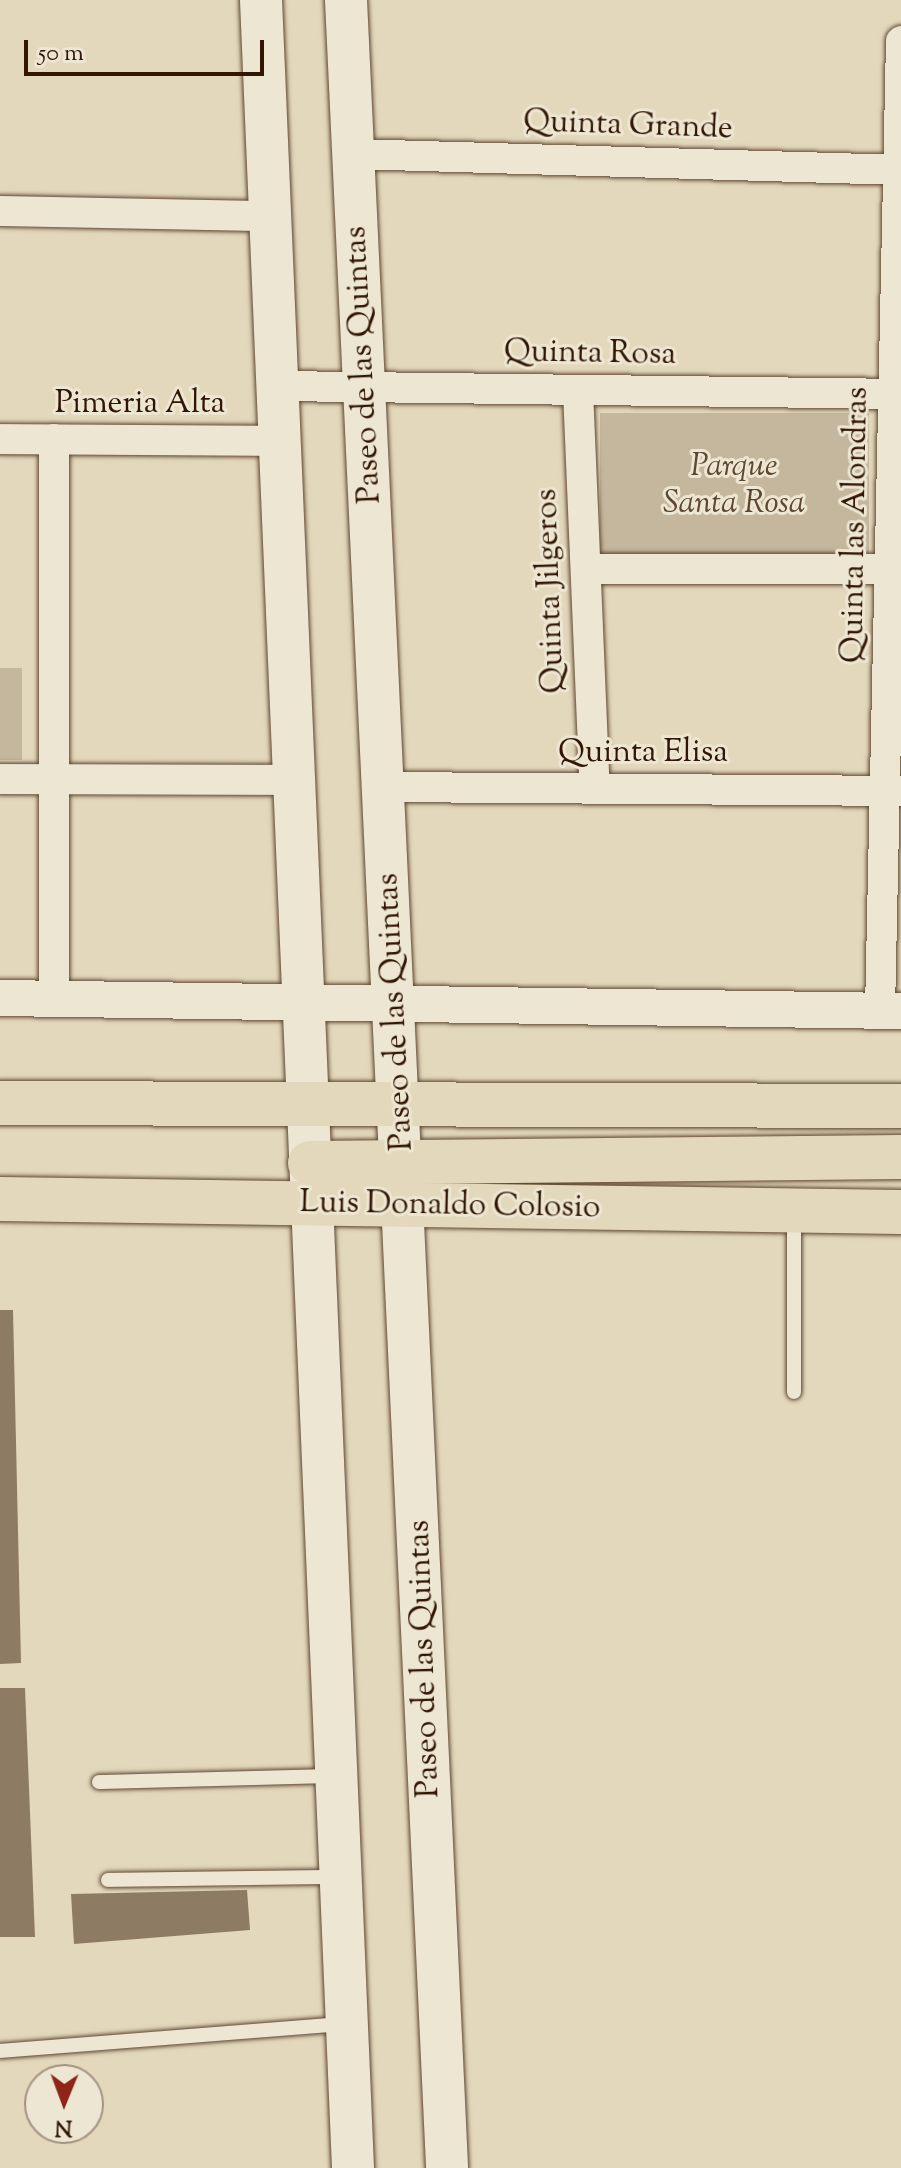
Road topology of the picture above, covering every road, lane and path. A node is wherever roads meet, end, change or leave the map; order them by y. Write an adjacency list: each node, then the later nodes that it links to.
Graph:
1 (261, 0): 7 (main road)
2 (346, 0): 4 (main road, Paseo de las Quintas)
3 (901, 41): 5 (street, Quinta las Alondras)
4 (353, 154): 5 (street, Quinta Grande); 9 (main road, Paseo de las Quintas)
5 (900, 170): 11 (street, Quinta las Alondras)
6 (0, 211): 7 (street)
7 (270, 216): 8 (main road)
8 (277, 386): 9 (street, Quinta Rosa); 14 (main road)
9 (365, 387): 10 (street, Quinta Rosa); 20 (main road, Paseo de las Quintas)
10 (578, 390): 11 (street, Quinta Rosa); 15 (street, Quinta Jilgeros)
11 (898, 394): 16 (street, Quinta las Alondras)
12 (0, 439): 13 (street, Pimeria Alta)
13 (54, 439): 14 (street, Pimeria Alta); 18 (street)
14 (280, 441): 19 (main road)
15 (586, 569): 16 (street); 21 (street, Quinta Jilgeros)
16 (891, 569): 22 (street, Quinta las Alondras)
17 (0, 779): 18 (street)
18 (55, 779): 19 (street); 24 (street)
19 (294, 780): 25 (main road)
20 (385, 787): 21 (street, Quinta Elisa); 26 (main road, Paseo de las Quintas)
21 (595, 789): 22 (street, Quinta Elisa)
22 (894, 791): 27 (street, Quinta las Alondras)
23 (0, 998): 24 (street)
24 (54, 998): 25 (street)
25 (303, 1002): 26 (street); 28 (main road)
26 (395, 1004): 27 (street); 29 (main road, Paseo de las Quintas)
27 (890, 1011)
28 (307, 1100): 29 (main road); 30 (main road); 34 (main road)
29 (401, 1100): 31 (main road); 33 (main road, Paseo de las Quintas)
30 (0, 1103)
31 (901, 1106)
32 (901, 1157): 33 (main road)
33 (404, 1162): 34 (main road); 36 (main road, Paseo de las Quintas)
34 (311, 1183): 35 (main road, Luis Donaldo Colosio); 36 (main road, Luis Donaldo Colosio); 40 (main road)
35 (5, 1203)
36 (406, 1206): 37 (main road, Luis Donaldo Colosio); 47 (main road, Paseo de las Quintas)
37 (794, 1211): 38 (main road, Luis Donaldo Colosio); 39 (lane)
38 (901, 1212)
39 (794, 1392)
40 (333, 1776): 41 (lane); 42 (main road)
41 (99, 1782)
42 (337, 1877): 43 (lane); 44 (main road)
43 (108, 1880)
44 (345, 2024): 45 (lane); 46 (main road)
45 (0, 2051)
46 (353, 2168)
47 (447, 2168)

